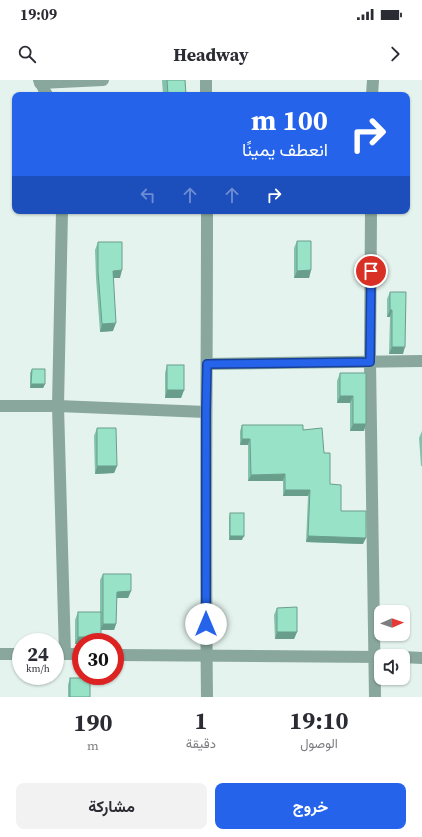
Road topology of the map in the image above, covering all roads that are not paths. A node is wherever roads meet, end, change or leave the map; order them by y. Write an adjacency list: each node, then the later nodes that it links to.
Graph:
1 (103, 80): 4 (street)
2 (206, 80): 6 (street)
3 (372, 80): 7 (street)
4 (40, 82): 5 (street)
5 (45, 92)
6 (206, 92)
7 (372, 92)
8 (62, 214): 15 (street)
9 (207, 214): 13 (street)
10 (371, 214): 12 (street)
11 (422, 361): 12 (street)
12 (370, 362): 13 (street); 18 (street)
13 (207, 364): 16 (street)
14 (0, 406): 15 (street)
15 (58, 406): 16 (street); 17 (street)
16 (206, 412): 22 (street)
17 (60, 633)
18 (378, 649)
19 (0, 654): 20 (street)
20 (12, 654)
21 (124, 654): 22 (street)
22 (206, 655): 23 (street); 27 (street)
23 (374, 657)
24 (410, 657): 25 (street)
25 (422, 658)
26 (376, 685): 28 (street)
27 (207, 697)
28 (375, 697)

